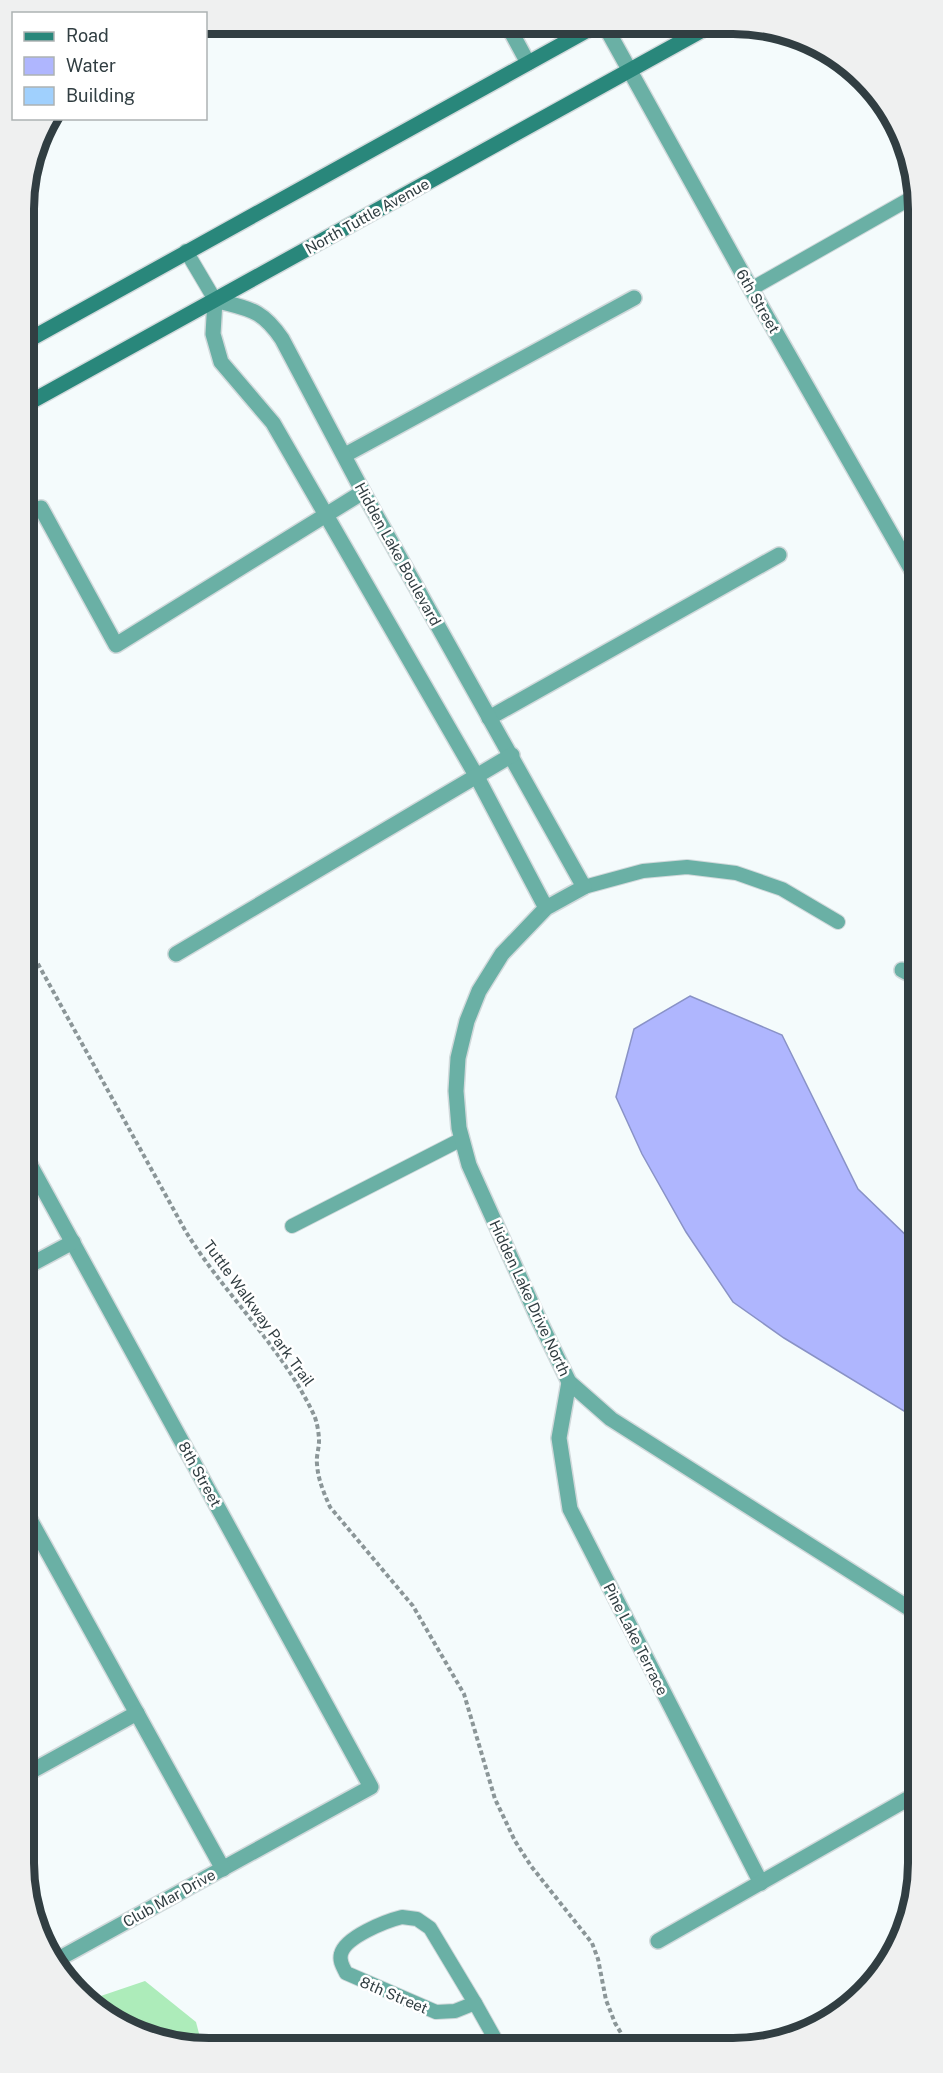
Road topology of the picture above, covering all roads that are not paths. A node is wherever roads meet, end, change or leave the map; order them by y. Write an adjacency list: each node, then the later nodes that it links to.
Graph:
1 (513, 34): 5 (street)
2 (580, 34): 5 (main road)
3 (609, 34): 6 (street, 6th Street)
4 (695, 34): 6 (main road, North Tuttle Avenue)
5 (528, 63): 8 (main road)
6 (629, 71): 9 (street, 6th Street); 11 (main road, North Tuttle Avenue)
7 (908, 200): 9 (lane)
8 (186, 251): 11 (lane); 12 (main road)
9 (751, 290): 19 (street, 6th Street)
10 (634, 298): 14 (street)
11 (215, 300): 13 (main road, North Tuttle Avenue); 14 (street, Hidden Lake Boulevard); 17 (street)
12 (35, 336)
13 (35, 400)
14 (345, 455): 15 (street, Hidden Lake Boulevard)
15 (363, 492): 17 (street); 20 (street, Hidden Lake Boulevard)
16 (40, 508): 17 (street)
17 (327, 513): 22 (street)
18 (779, 555): 20 (street)
19 (908, 564)
20 (489, 718): 21 (street, Hidden Lake Boulevard)
21 (512, 755): 22 (street); 23 (street, Hidden Lake Boulevard)
22 (477, 777): 24 (street); 26 (street)
23 (584, 887): 24 (street, Hidden Lake Drive North); 25 (lane)
24 (546, 908): 29 (street, Hidden Lake Drive North)
25 (838, 922)
26 (176, 954)
27 (902, 970): 28 (street)
28 (908, 973)
29 (462, 1139): 31 (lane); 34 (street, Hidden Lake Drive North)
30 (34, 1173): 32 (street, 8th Street)
31 (292, 1226)
32 (73, 1242): 33 (street); 40 (street, 8th Street)
33 (34, 1263)
34 (569, 1382): 36 (street, Hidden Lake Drive North); 41 (street, Pine Lake Terrace)
35 (34, 1527): 37 (street, Club Mar Drive)
36 (908, 1608)
37 (136, 1713): 38 (street); 40 (street, Club Mar Drive)
38 (34, 1770)
39 (908, 1799): 41 (street)
40 (223, 1869): 43 (street, Club Mar Drive)
41 (761, 1883): 42 (street)
42 (657, 1941)
43 (62, 1957)
44 (475, 2003): 44 (lane, 8th Street); 45 (lane, 8th Street)
45 (495, 2038)

